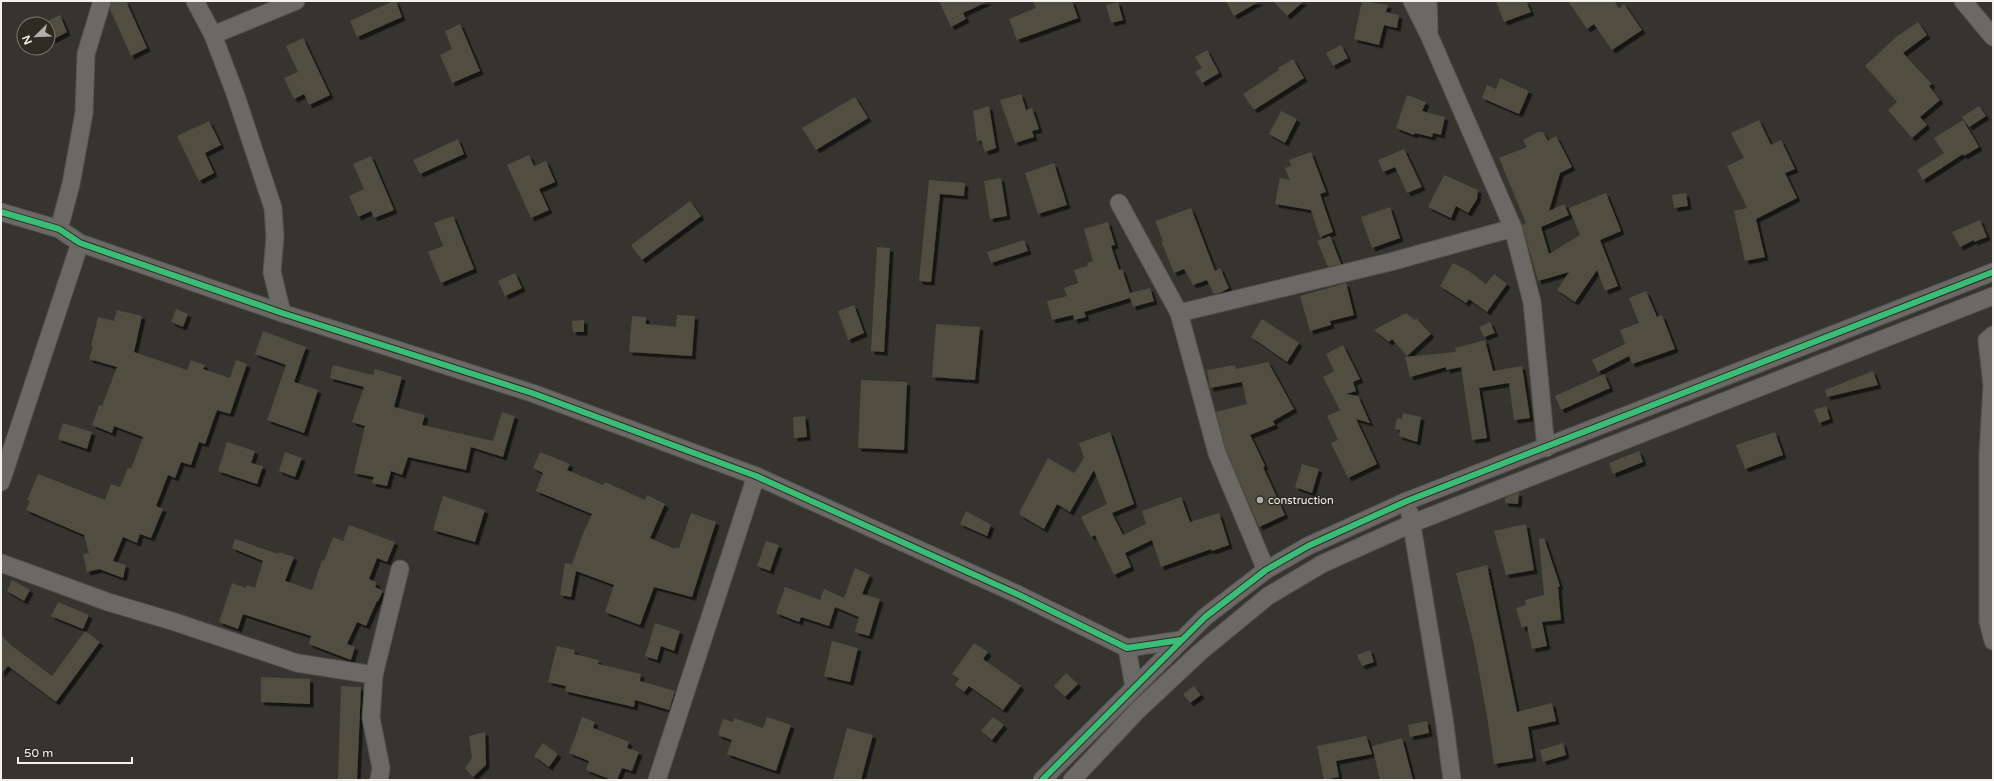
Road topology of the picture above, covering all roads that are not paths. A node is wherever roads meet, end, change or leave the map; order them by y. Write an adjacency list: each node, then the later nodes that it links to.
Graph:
1 (102, 1): 13 (street)
2 (195, 1): 7 (street)
3 (296, 1): 7 (street)
4 (1412, 1): 8 (street)
5 (1428, 1): 8 (street)
6 (1962, 1): 9 (street)
7 (213, 35): 17 (street)
8 (1429, 35): 12 (street)
9 (1993, 37)
10 (1120, 203): 18 (street)
11 (1, 212): 13 (street)
12 (1513, 228): 18 (street); 20 (street)
13 (59, 229): 14 (street)
14 (80, 243): 17 (street); 22 (street)
15 (1993, 272): 20 (street)
16 (1993, 296): 24 (street)
17 (282, 313): 21 (street)
18 (1179, 313): 27 (street)
19 (1993, 335): 29 (street)
20 (1546, 448): 23 (street)
21 (756, 476): 30 (street); 34 (street)
22 (1, 482)
23 (1407, 501): 24 (street); 27 (street)
24 (1413, 523): 36 (street); 37 (street)
25 (1, 563): 31 (street)
26 (400, 569): 31 (street)
27 (1266, 570): 28 (street)
28 (1181, 640): 30 (street); 32 (street)
29 (1993, 641)
30 (1126, 648): 32 (street)
31 (374, 675): 33 (street)
32 (1134, 687): 35 (street)
33 (379, 780)
34 (658, 780)
35 (1042, 780)
36 (1072, 780)
37 (1452, 780)

